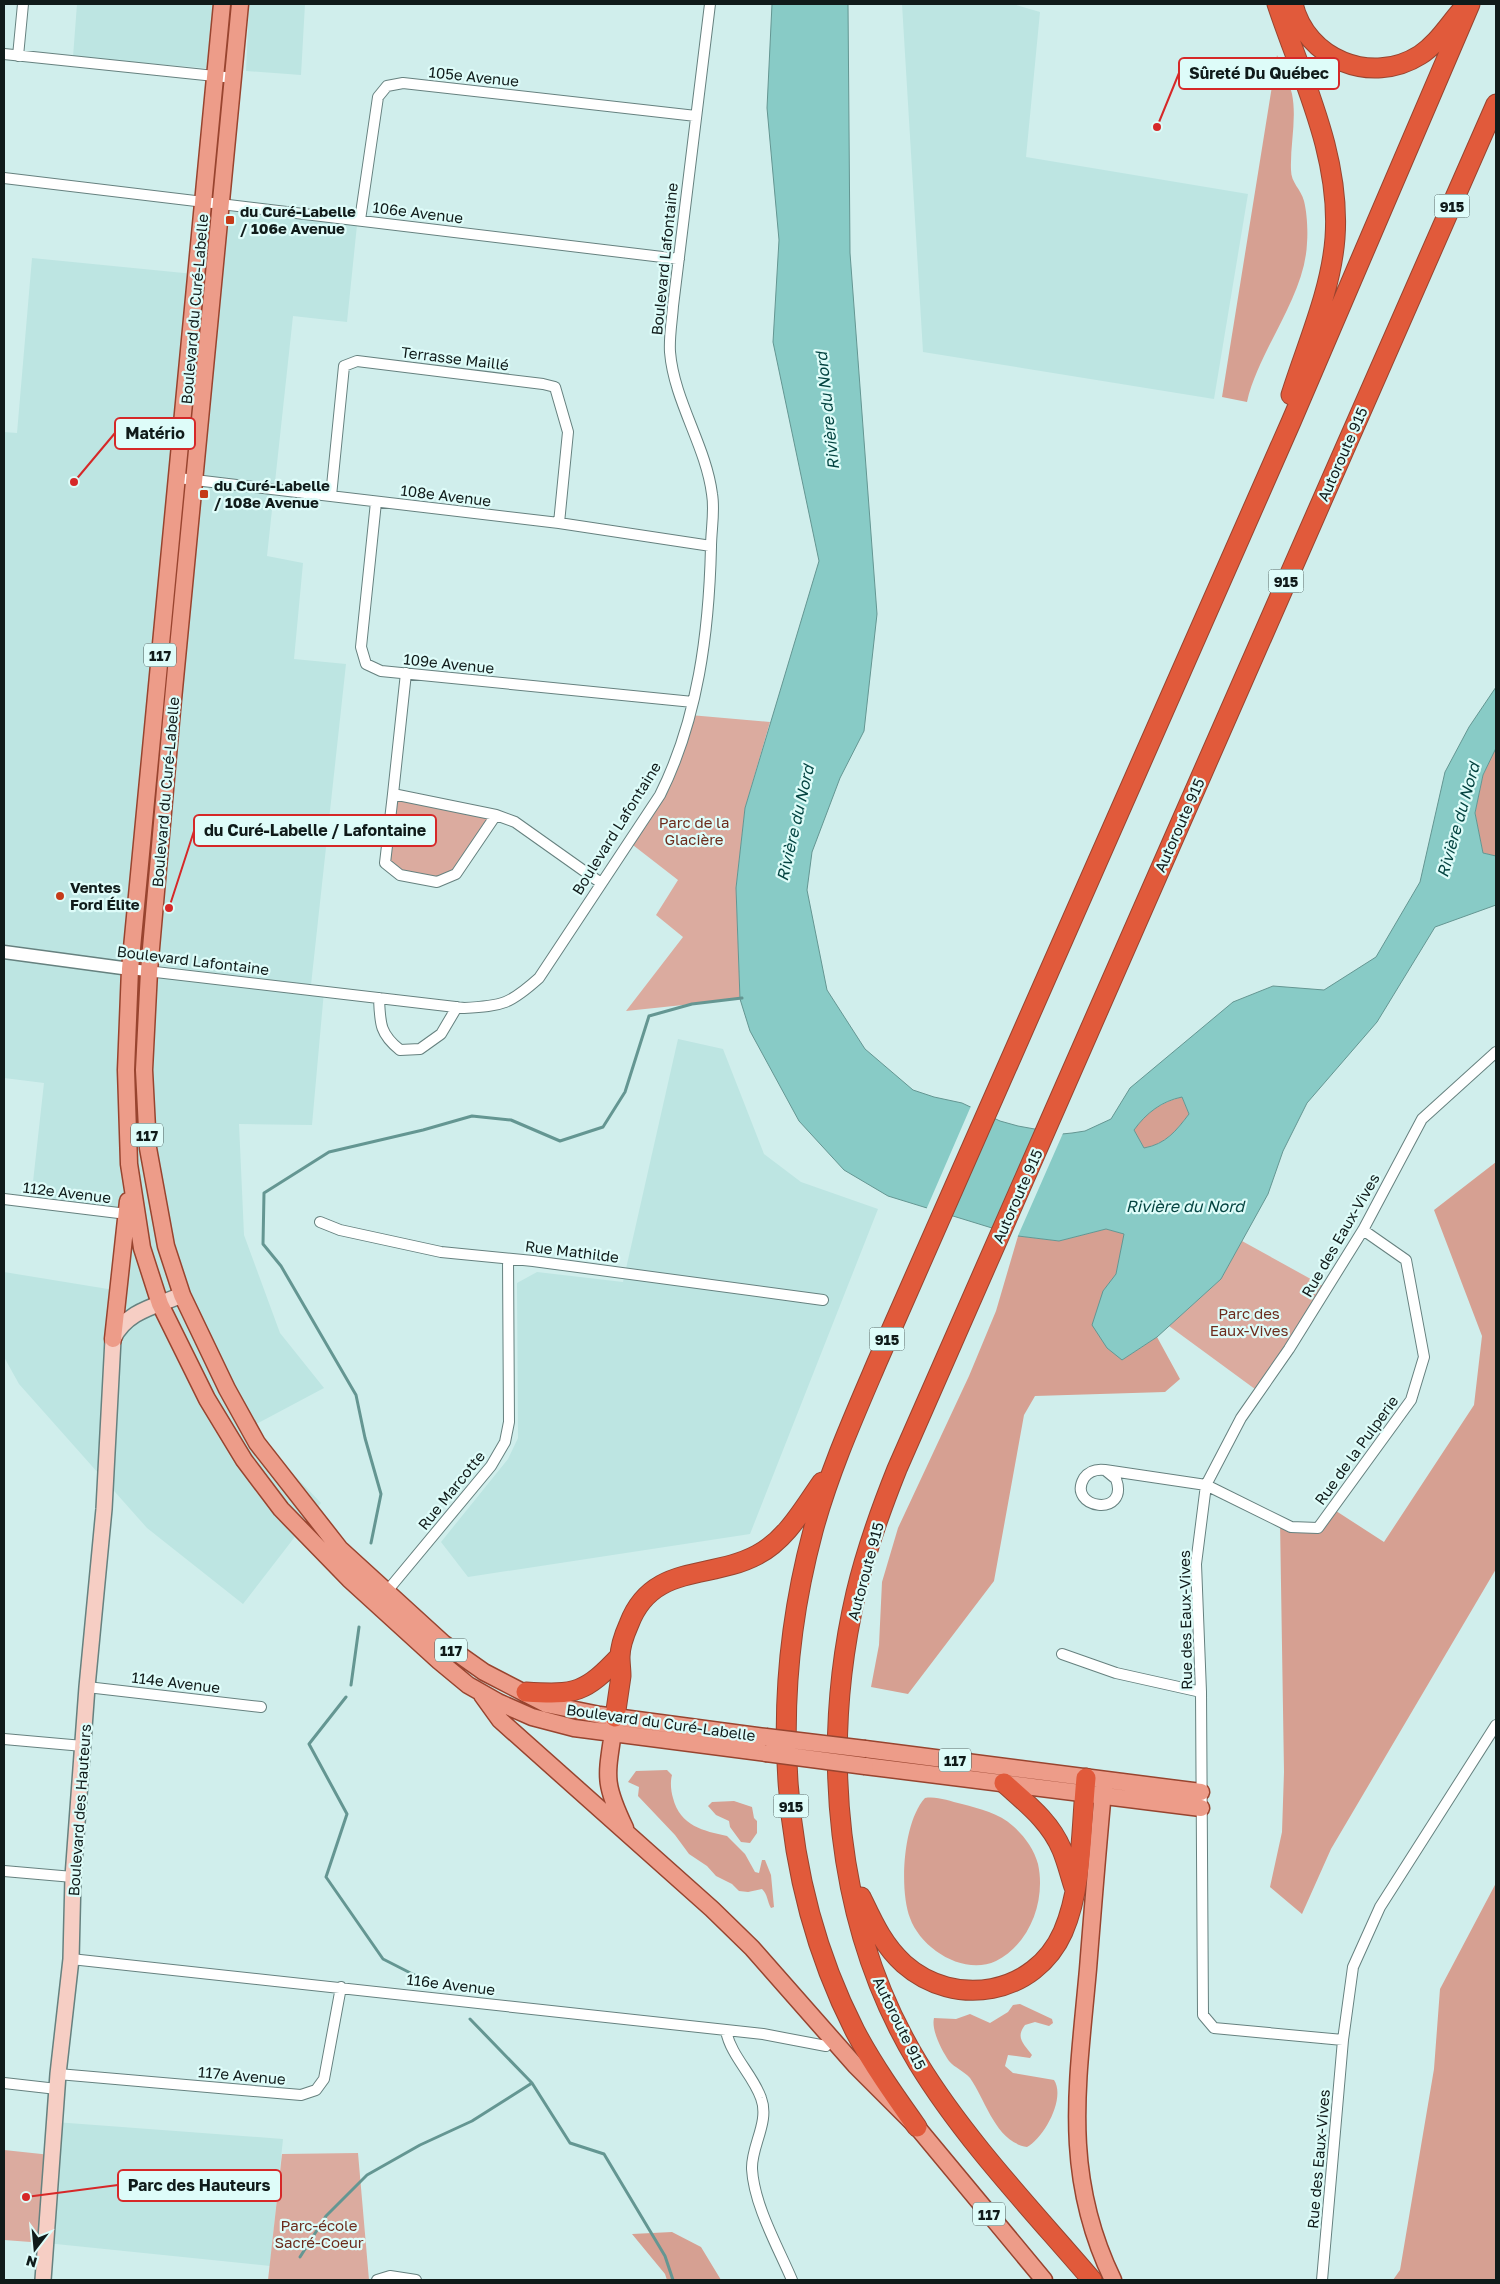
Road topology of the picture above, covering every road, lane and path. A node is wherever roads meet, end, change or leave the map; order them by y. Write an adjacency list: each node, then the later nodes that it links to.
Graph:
1 (24, 4): 9 (street)
2 (222, 4): 10 (main road, Boulevard du Curé-Labelle / 117)
3 (240, 4): 11 (main road, Boulevard du Curé-Labelle / 117)
4 (710, 4): 13 (street, Boulevard Lafontaine)
5 (1277, 4): 22 (highway)
6 (1293, 4): 7 (highway)
7 (1468, 4): 22 (highway, 915)
8 (4, 54): 9 (street)
9 (18, 56): 10 (street)
10 (216, 76): 11 (street); 15 (main road, Boulevard du Curé-Labelle / 117)
11 (234, 78): 16 (main road, Boulevard du Curé-Labelle / 117)
12 (1496, 104): 69 (highway, Autoroute 915 / 915)
13 (696, 116): 17 (street, 105e Avenue); 18 (street, Boulevard Lafontaine)
14 (4, 178): 15 (street, 106e Avenue)
15 (204, 202): 16 (street, 106e Avenue); 19 (main road, Boulevard du Curé-Labelle / 117)
16 (222, 204): 17 (street, 106e Avenue); 20 (main road, Boulevard du Curé-Labelle / 117)
17 (360, 220): 18 (street, 106e Avenue)
18 (679, 259): 25 (street, Boulevard Lafontaine)
19 (178, 478): 20 (street, 108e Avenue); 28 (main road, Boulevard du Curé-Labelle / 117)
20 (194, 480): 21 (street, 108e Avenue); 29 (main road, Boulevard du Curé-Labelle / 117)
21 (331, 496): 23 (street, 108e Avenue); 24 (street, Terrasse Maillé)
22 (1257, 498): 49 (highway, 915)
23 (376, 502): 24 (street, 108e Avenue); 26 (street, 109e Avenue)
24 (558, 523): 25 (street, 108e Avenue)
25 (711, 546): 27 (street, Boulevard Lafontaine)
26 (406, 674): 27 (street, 109e Avenue); 30 (street)
27 (693, 702): 32 (street, Boulevard Lafontaine)
28 (154, 708): 29 (main road); 34 (main road, Boulevard du Curé-Labelle / 117)
29 (172, 710): 35 (main road, Boulevard du Curé-Labelle / 117)
30 (393, 794): 31 (street); 31 (street)
31 (496, 815): 32 (street)
32 (601, 884): 37 (street, Boulevard Lafontaine)
33 (4, 952): 34 (street, Boulevard Lafontaine)
34 (130, 970): 35 (street, Boulevard Lafontaine); 39 (main road, Boulevard du Curé-Labelle / 117)
35 (149, 971): 36 (street, Boulevard Lafontaine); 45 (main road, Boulevard du Curé-Labelle / 117)
36 (379, 998): 37 (street, Boulevard Lafontaine); 37 (street)
37 (457, 1007)
38 (1496, 1052): 43 (street, Rue des Eaux-Vives)
39 (129, 1164): 41 (main road); 47 (main road, Boulevard du Curé-Labelle / 117)
40 (4, 1200): 41 (street, 112e Avenue)
41 (127, 1214): 48 (main road)
42 (320, 1222): 44 (street, Rue Mathilde)
43 (1364, 1230): 51 (street, Rue des Eaux-Vives); 51 (street, Rue de la Pulperie)
44 (508, 1259): 46 (street, Rue Mathilde); 52 (street, Rue Marcotte)
45 (182, 1295): 47 (main road); 52 (main road, Boulevard du Curé-Labelle / 117)
46 (823, 1300)
47 (160, 1304): 48 (main road); 52 (main road, Boulevard du Curé-Labelle / 117)
48 (113, 1339): 55 (main road, Boulevard des Hauteurs)
49 (836, 1463): 54 (highway); 80 (highway, 915)
50 (1105, 1470): 51 (street)
51 (1206, 1485): 58 (street, Rue des Eaux-Vives)
52 (381, 1598): 56 (main road, Boulevard du Curé-Labelle / 117); 57 (main road, Boulevard du Curé-Labelle / 117)
53 (1062, 1654): 58 (street)
54 (620, 1656): 57 (highway); 61 (highway)
55 (87, 1687): 59 (street, 114e Avenue); 63 (main road, Boulevard des Hauteurs)
56 (479, 1692): 61 (main road, Boulevard du Curé-Labelle); 68 (main road)
57 (526, 1692): 61 (main road, Boulevard du Curé-Labelle / 117)
58 (1201, 1692): 67 (street, Rue des Eaux-Vives)
59 (261, 1707)
60 (1496, 1725): 76 (street, Rue des Eaux-Vives)
61 (614, 1726): 64 (main road, Boulevard du Curé-Labelle, bridge); 68 (main road)
62 (4, 1739): 63 (street)
63 (83, 1746): 71 (main road, Boulevard des Hauteurs)
64 (865, 1757): 65 (main road, Boulevard du Curé-Labelle); 66 (main road, Boulevard du Curé-Labelle / 117)
65 (1004, 1783): 66 (main road, Boulevard du Curé-Labelle); 72 (highway)
66 (1095, 1787): 67 (main road, 117); 72 (highway); 87 (main road)
67 (1201, 1800): 76 (street, Rue des Eaux-Vives)
68 (628, 1834): 77 (main road)
69 (848, 1869): 72 (highway); 86 (highway, Autoroute 915 / 915)
70 (4, 1870): 71 (street)
71 (73, 1878): 73 (main road, Boulevard des Hauteurs)
72 (1074, 1888)
73 (71, 1959): 74 (street, 116e Avenue); 79 (main road, Boulevard des Hauteurs)
74 (341, 1987): 75 (street, 116e Avenue); 79 (street, 117e Avenue)
75 (726, 2030): 77 (street, 116e Avenue); 84 (street)
76 (1343, 2040): 88 (street, Rue des Eaux-Vives)
77 (833, 2047): 80 (main road)
78 (4, 2082): 79 (street, 117e Avenue)
79 (58, 2082): 81 (main road, Boulevard des Hauteurs)
80 (917, 2127): 85 (main road, 117)
81 (43, 2280)
82 (377, 2280): 83 (street)
83 (416, 2280)
84 (792, 2280)
85 (1044, 2280)
86 (1092, 2280)
87 (1113, 2280)
88 (1322, 2280)

